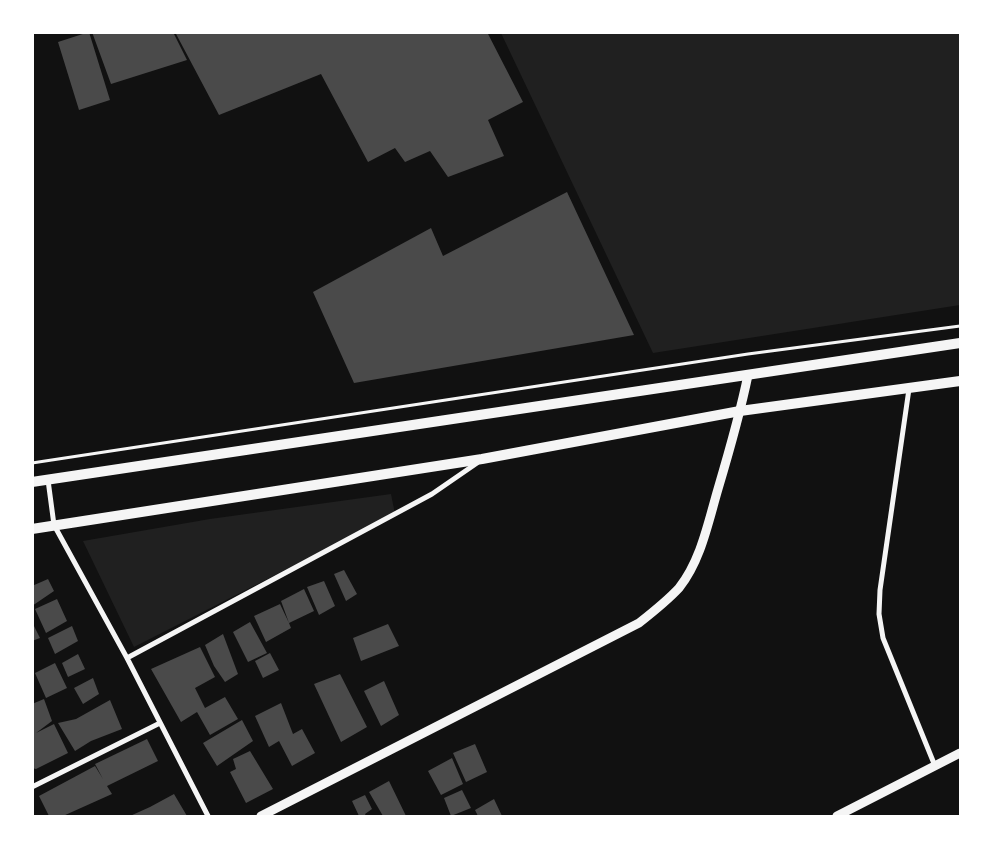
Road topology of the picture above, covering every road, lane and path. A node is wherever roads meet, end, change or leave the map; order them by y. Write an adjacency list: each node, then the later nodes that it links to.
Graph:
1 (960, 326): 8 (path)
2 (960, 343): 3 (main road)
3 (748, 376): 6 (street); 9 (main road)
4 (960, 382): 5 (main road)
5 (909, 389): 6 (main road); 16 (street)
6 (740, 411): 7 (main road); 19 (street)
7 (482, 459): 11 (main road); 13 (street)
8 (32, 462)
9 (48, 480): 10 (main road); 11 (street)
10 (32, 482)
11 (54, 525): 12 (main road); 13 (street)
12 (32, 529)
13 (127, 658): 14 (street)
14 (160, 723): 17 (street); 18 (street)
15 (960, 753): 16 (street)
16 (935, 766): 20 (street)
17 (32, 787)
18 (208, 816)
19 (261, 816)
20 (837, 816)

